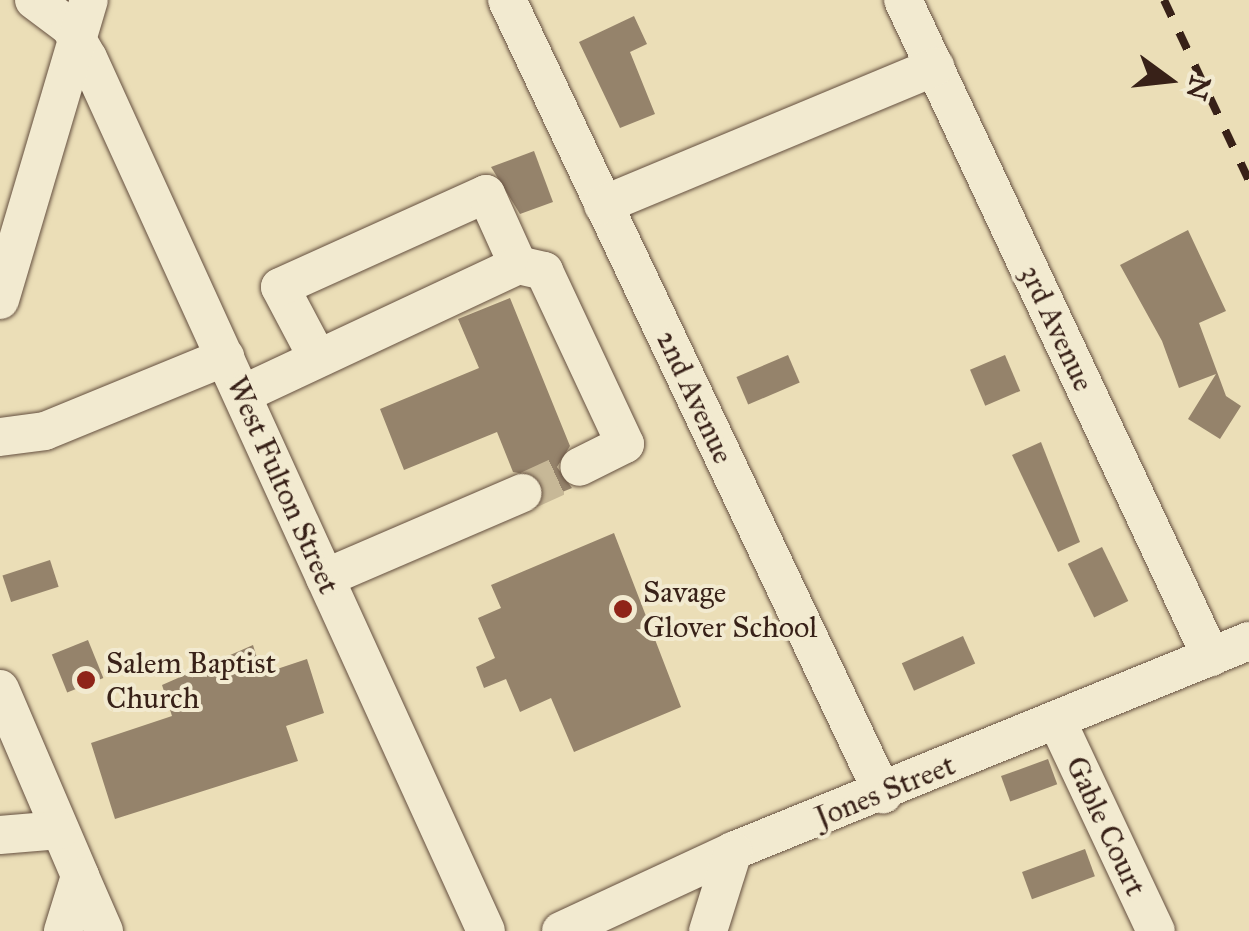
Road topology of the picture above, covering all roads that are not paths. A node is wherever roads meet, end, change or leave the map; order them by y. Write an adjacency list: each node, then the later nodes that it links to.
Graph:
1 (34, 0): 5 (street)
2 (89, 0): 5 (street)
3 (506, 0): 7 (street, 2nd Avenue)
4 (904, 0): 6 (street, 3rd Avenue)
5 (78, 40): 9 (street); 10 (street, West Fulton Street)
6 (935, 67): 7 (street); 18 (street, 3rd Avenue)
7 (603, 204): 21 (street, 2nd Avenue)
8 (518, 264): 11 (street); 11 (street); 14 (street)
9 (0, 300)
10 (225, 357): 12 (street, West Fulton Street); 13 (street)
11 (317, 358): 12 (street)
12 (243, 394): 16 (street, West Fulton Street)
13 (0, 437)
14 (578, 467)
15 (522, 493): 16 (street)
16 (325, 578): 28 (street, West Fulton Street)
17 (1249, 642): 18 (street, Jones Street)
18 (1211, 657): 20 (street, Jones Street)
19 (0, 689): 22 (street)
20 (1057, 721): 21 (street, Jones Street); 31 (street, Gable Court)
21 (882, 794): 24 (street, Jones Street)
22 (60, 830): 23 (street); 25 (street)
23 (0, 835)
24 (733, 850): 29 (street, Jones Street); 30 (street)
25 (80, 876): 26 (street); 27 (street)
26 (63, 931)
27 (104, 931)
28 (486, 931)
29 (561, 931)
30 (708, 931)
31 (1156, 931)

